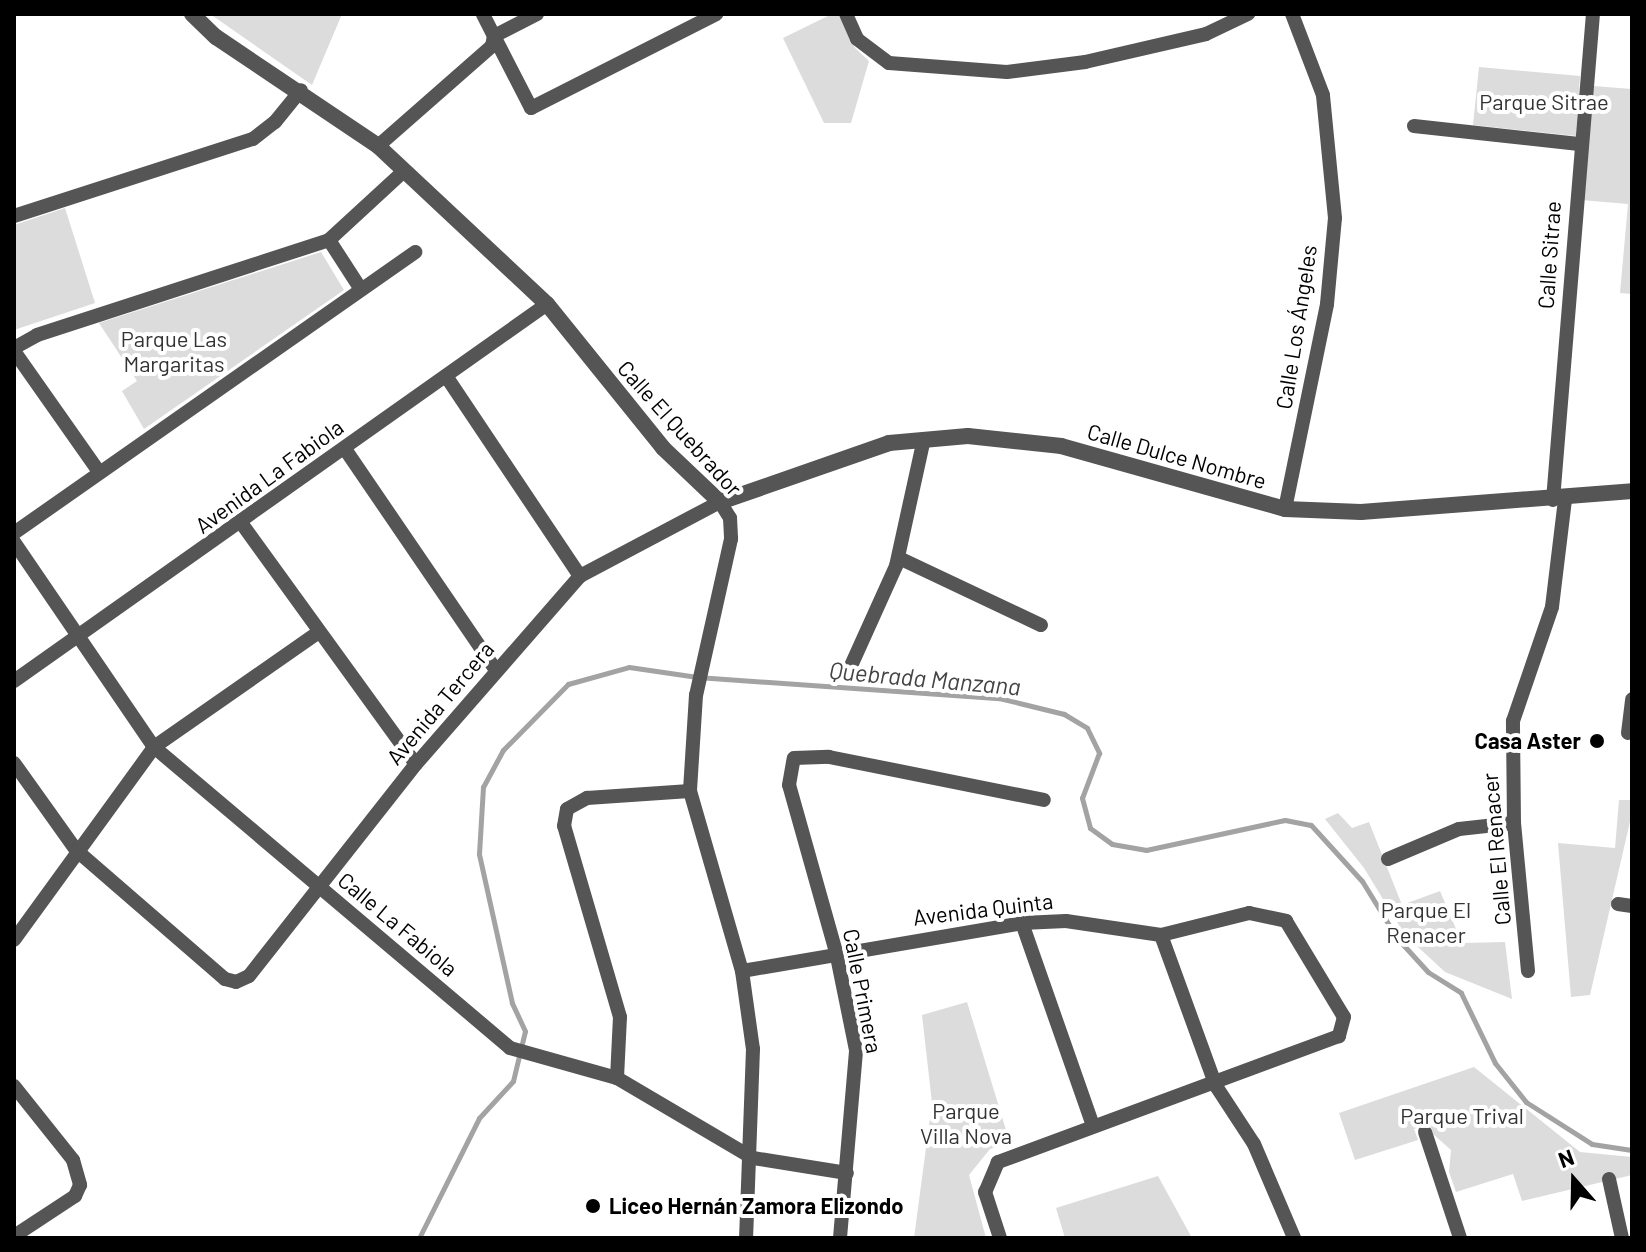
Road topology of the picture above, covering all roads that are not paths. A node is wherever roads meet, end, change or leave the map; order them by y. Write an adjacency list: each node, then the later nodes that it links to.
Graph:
1 (192, 14): 10 (street, Calle El Quebrador)
2 (483, 14): 9 (street)
3 (537, 14): 9 (street)
4 (716, 14): 9 (street)
5 (846, 14): 6 (street)
6 (1248, 14)
7 (1292, 14): 28 (street, Calle Los Ángeles)
8 (1593, 14): 12 (street, Calle Sitrae)
9 (494, 36): 13 (street)
10 (301, 90): 13 (street, Calle El Quebrador); 15 (street)
11 (1414, 126): 12 (street)
12 (1579, 144): 26 (street, Calle Sitrae)
13 (378, 146): 14 (street, Calle El Quebrador)
14 (404, 171): 16 (street); 19 (street, Calle El Quebrador)
15 (14, 216)
16 (329, 240): 18 (street); 20 (street)
17 (415, 252): 18 (street)
18 (360, 288): 24 (street)
19 (547, 304): 21 (street, Avenida La Fabiola); 27 (street, Calle El Quebrador)
20 (14, 350): 24 (street)
21 (446, 376): 23 (street, Avenida La Fabiola); 34 (street)
22 (924, 439): 27 (street, Calle Dulce Nombre); 28 (street, Calle Dulce Nombre); 33 (street)
23 (345, 449): 29 (street, Avenida La Fabiola); 39 (street)
24 (99, 472): 30 (street)
25 (1632, 491): 26 (street, Calle Dulce Nombre)
26 (1559, 499): 28 (street, Calle Dulce Nombre); 31 (street, Calle Sitrae)
27 (720, 502): 34 (street, Avenida Tercera); 46 (street, Calle El Quebrador)
28 (1285, 509)
29 (242, 524): 36 (street); 37 (street, Avenida La Fabiola)
30 (14, 533)
31 (1559, 539): 48 (street, Calle El Renacer)
32 (14, 542): 37 (street, Calle La Fabiola)
33 (899, 558): 35 (street); 38 (street)
34 (580, 576): 39 (street, Avenida Tercera)
35 (1041, 625)
36 (319, 632): 43 (street); 45 (street)
37 (79, 636): 40 (street, Avenida La Fabiola); 43 (street, Calle La Fabiola)
38 (850, 668)
39 (496, 670): 45 (street, Avenida Tercera)
40 (14, 681)
41 (1632, 699): 42 (street)
42 (1628, 733)
43 (154, 747): 49 (street); 51 (street, Calle La Fabiola)
44 (14, 763): 49 (street)
45 (416, 764): 51 (street, Avenida Tercera)
46 (690, 791): 56 (street, Calle El Quebrador); 58 (street)
47 (1044, 800): 55 (street, Calle Primera)
48 (1514, 823): 50 (street); 57 (street, Calle El Renacer)
49 (76, 850): 51 (street, Avenida Tercera); 53 (street)
50 (1388, 859)
51 (319, 885): 58 (street, Calle La Fabiola)
52 (1022, 923): 54 (street, Avenida Quinta); 55 (street, Avenida Quinta); 61 (street)
53 (16, 933)
54 (1161, 935): 60 (street); 60 (street, Avenida Quinta)
55 (836, 952): 56 (street, Avenida Quinta); 64 (street, Calle Primera)
56 (742, 971): 63 (street, Calle El Quebrador)
57 (1528, 971)
58 (617, 1078): 63 (street, Calle La Fabiola)
59 (14, 1086): 66 (street)
60 (1216, 1086): 61 (street); 70 (street)
61 (1093, 1126): 69 (street)
62 (1425, 1132): 71 (street)
63 (753, 1158): 64 (street); 67 (street, Calle El Quebrador)
64 (847, 1173): 68 (street, Calle Primera)
65 (1609, 1179): 72 (street)
66 (14, 1236)
67 (746, 1238)
68 (840, 1238)
69 (1000, 1238)
70 (1294, 1238)
71 (1460, 1238)
72 (1622, 1238)

